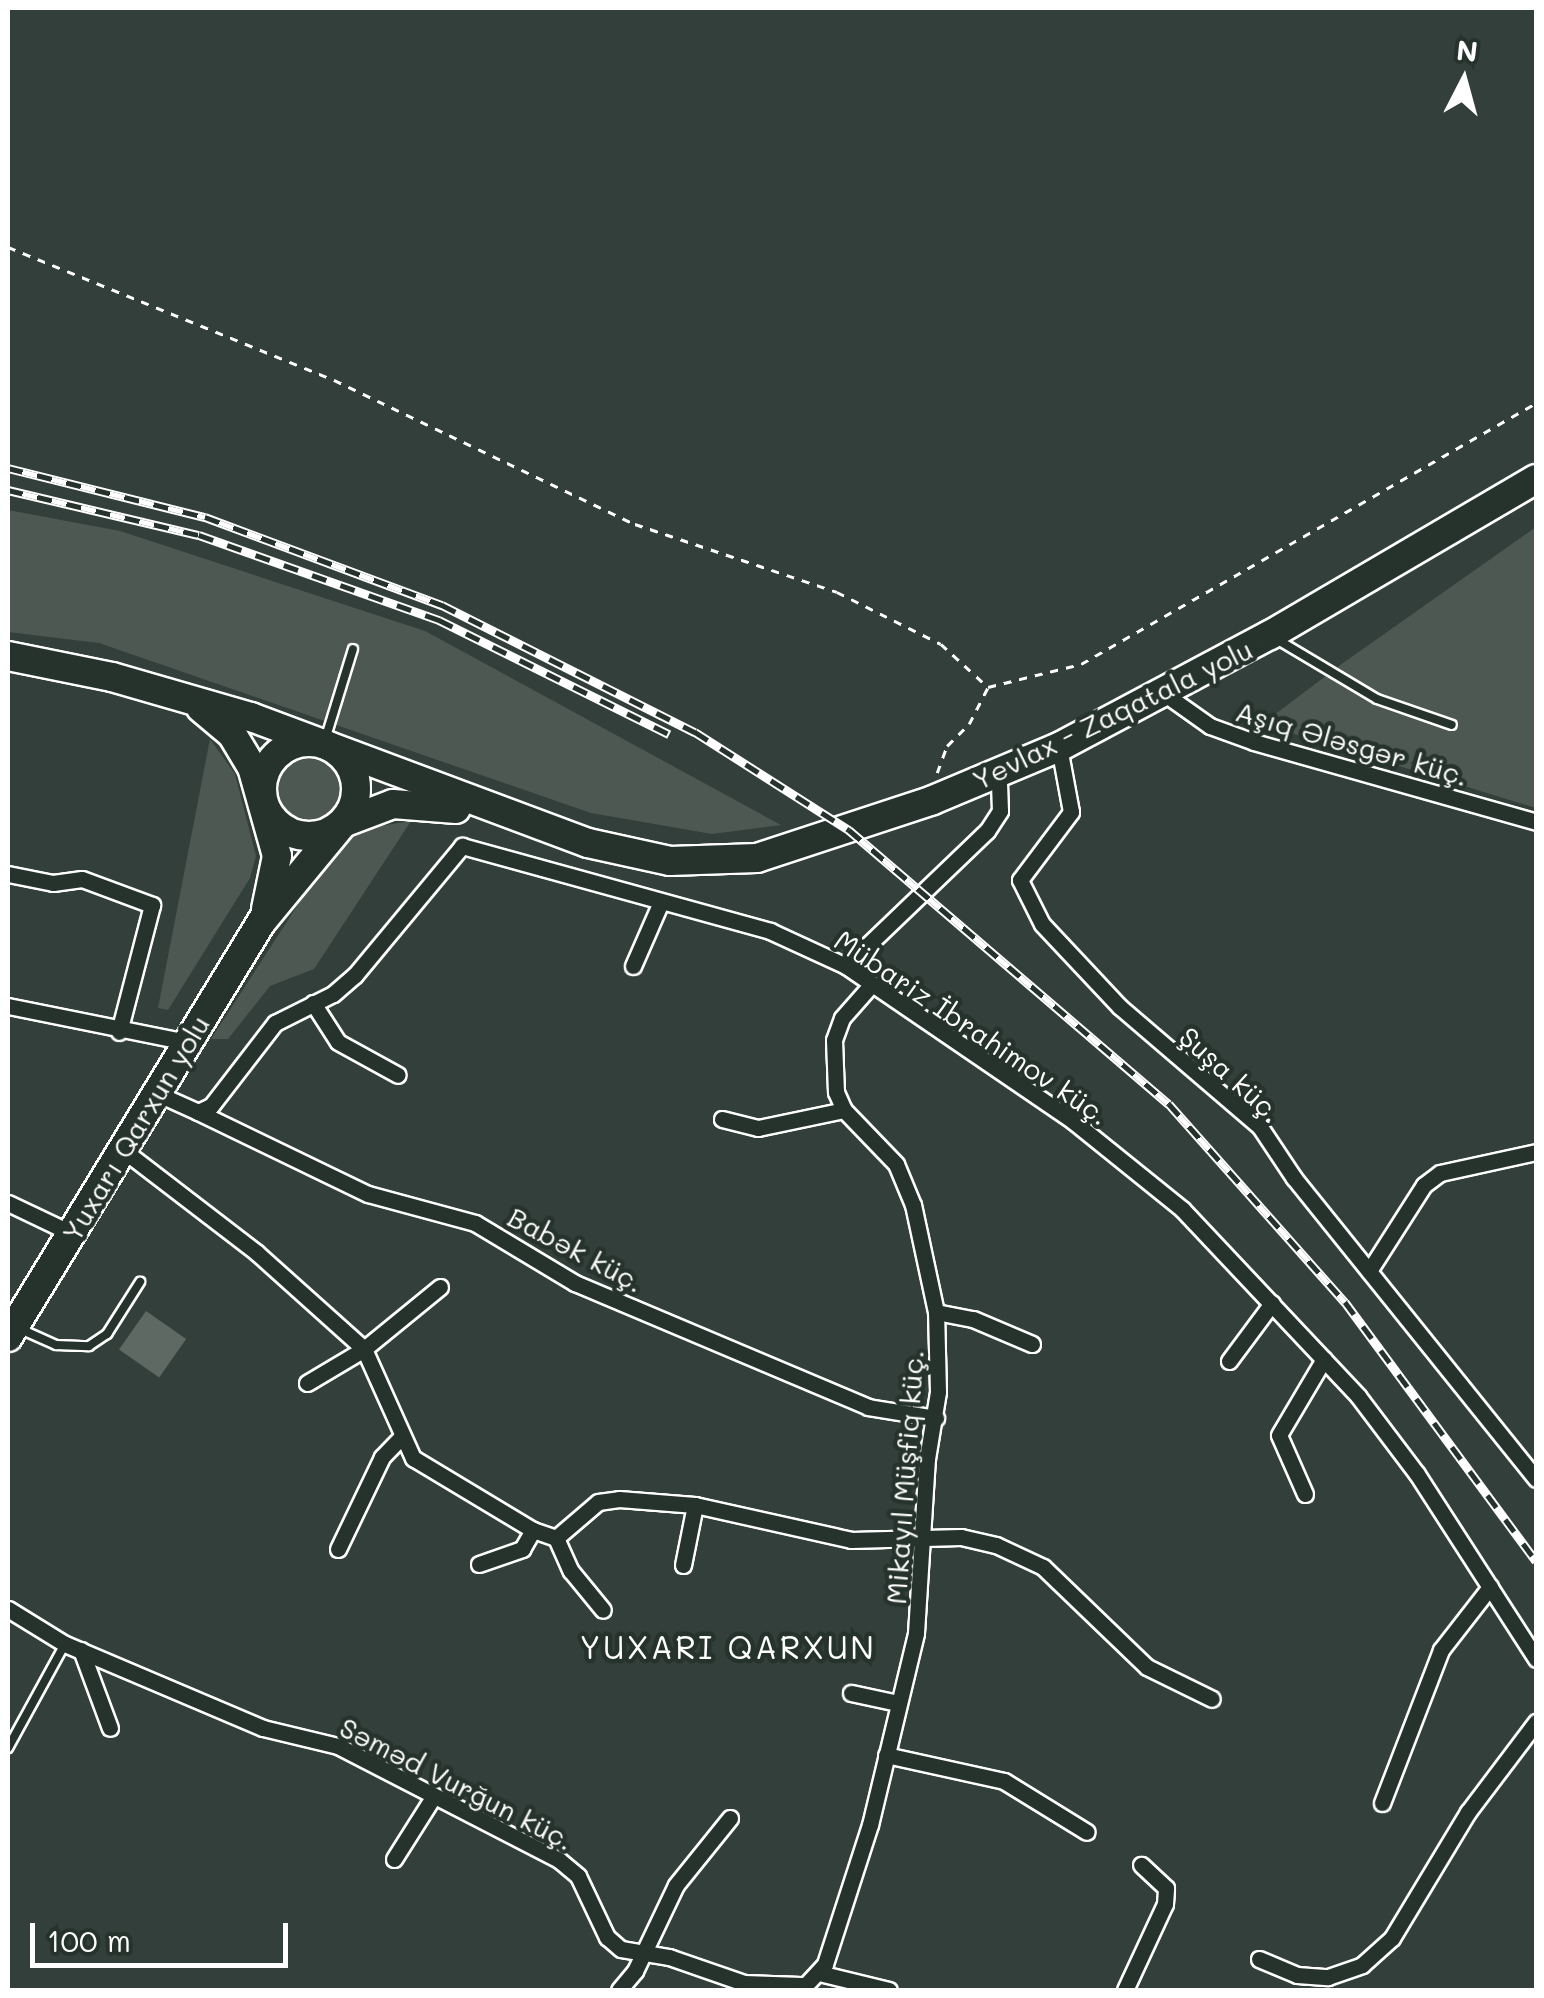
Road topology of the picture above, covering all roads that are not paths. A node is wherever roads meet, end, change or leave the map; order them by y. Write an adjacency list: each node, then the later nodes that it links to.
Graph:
1 (1536, 479): 2 (highway, Yevlax - Zaqatala yolu)
2 (1270, 635): 5 (highway, Yevlax - Zaqatala yolu); 7 (lane)
3 (353, 649): 8 (lane)
4 (8, 656): 6 (highway)
5 (1162, 692): 9 (highway, Yevlax - Zaqatala yolu); 12 (street, Aşıq Ələsgər küç.)
6 (183, 696): 8 (highway); 11 (highway)
7 (1452, 725)
8 (324, 744): 11 (highway); 13 (highway); 14 (highway)
9 (1059, 747): 10 (highway, Yevlax - Zaqatala yolu); 34 (street, Şuşa küç.)
10 (999, 774): 14 (highway, Yevlax - Zaqatala yolu); 19 (street)
11 (264, 805): 13 (highway); 17 (highway)
12 (1536, 822)
13 (343, 823): 14 (highway); 17 (highway)
14 (541, 829)
15 (8, 874): 23 (street)
16 (661, 902): 18 (street); 19 (street, Mübariz İbrahimov küç.); 21 (street, Mübariz İbrahimov küç.)
17 (263, 920): 24 (highway, Yuxarı Qarxun yolu)
18 (633, 966)
19 (846, 966): 20 (street, Mübariz İbrahimov küç.)
20 (872, 984): 27 (street); 37 (street, Mübariz İbrahimov küç.)
21 (312, 1003): 25 (street); 28 (street, Mübariz İbrahimov küç.)
22 (8, 1006): 23 (street)
23 (120, 1032): 24 (street)
24 (186, 1042): 26 (highway, Yuxarı Qarxun yolu)
25 (398, 1075)
26 (156, 1093): 28 (street); 30 (highway, Yuxarı Qarxun yolu)
27 (844, 1110): 29 (street); 38 (street, Mikayıl Müşfiq küç.)
28 (198, 1112): 45 (street, Babək küç.)
29 (722, 1119)
30 (123, 1150): 33 (highway, Yuxarı Qarxun yolu); 41 (street)
31 (1536, 1152): 34 (street)
32 (8, 1203): 33 (street)
33 (72, 1232): 39 (highway, Yuxarı Qarxun yolu)
34 (1369, 1271): 47 (street, Şuşa küç.)
35 (140, 1282): 39 (lane)
36 (440, 1287): 41 (street)
37 (1272, 1303): 42 (street, Mübariz İbrahimov küç.); 43 (street)
38 (936, 1312): 40 (street); 45 (street, Mikayıl Müşfiq küç.)
39 (10, 1332)
40 (1032, 1344)
41 (364, 1348): 44 (street); 46 (street)
42 (1324, 1359): 49 (street); 57 (street, Mübariz İbrahimov küç.)
43 (1229, 1361)
44 (307, 1383)
45 (936, 1418): 52 (street, Mikayıl Müşfiq küç.)
46 (401, 1437): 51 (street); 54 (street)
47 (1530, 1461): 48 (street, Şuşa küç.)
48 (1536, 1479)
49 (1305, 1494)
50 (696, 1505): 52 (street); 53 (street); 56 (street)
51 (532, 1530): 53 (street); 55 (street)
52 (926, 1536): 64 (street); 65 (street, Mikayıl Müşfiq küç.)
53 (556, 1538): 59 (street)
54 (338, 1549)
55 (479, 1564)
56 (683, 1565)
57 (1490, 1587): 62 (street, Mübariz İbrahimov küç.); 71 (street)
58 (8, 1609): 60 (street, Səməd Vurğun küç.)
59 (603, 1610)
60 (65, 1644): 61 (street, Səməd Vurğun küç.); 68 (lane)
61 (82, 1650): 67 (street); 70 (street, Səməd Vurğun küç.)
62 (1536, 1659)
63 (852, 1694): 65 (street)
64 (1212, 1698)
65 (898, 1703): 69 (street, Mikayıl Müşfiq küç.)
66 (1536, 1722): 77 (street)
67 (110, 1728)
68 (8, 1748)
69 (886, 1755): 73 (street); 78 (street, Mikayıl Müşfiq küç.)
70 (432, 1799): 74 (street); 76 (street, Səməd Vurğun küç.)
71 (1382, 1803)
72 (730, 1818): 76 (street)
73 (1087, 1832)
74 (394, 1858)
75 (1141, 1864): 82 (street)
76 (642, 1954): 79 (street, Səməd Vurğun küç.); 80 (street)
77 (1259, 1959)
78 (819, 1973): 79 (street); 81 (street)
79 (801, 1988)
80 (619, 1990)
81 (889, 1990)
82 (1125, 1990)

